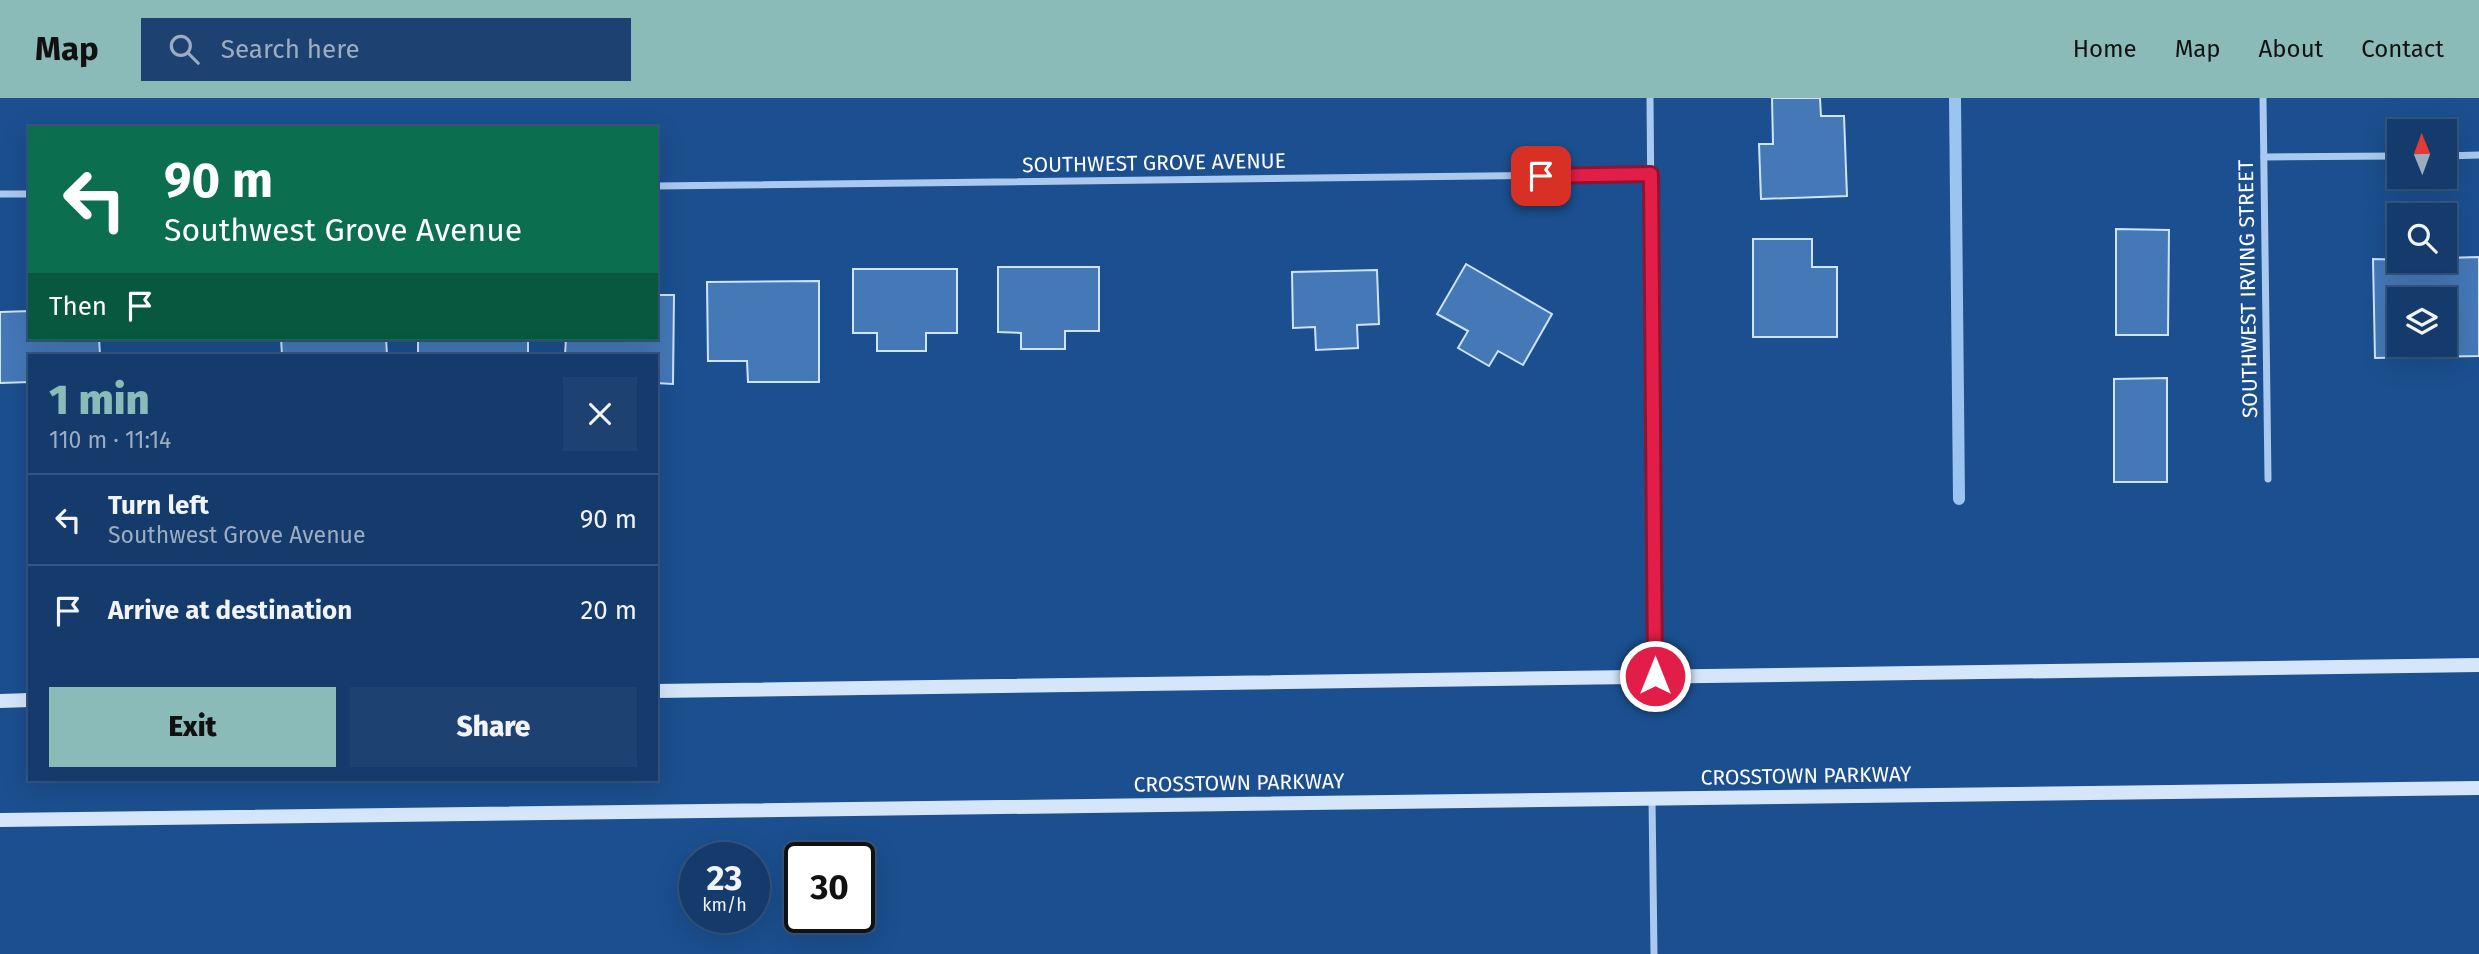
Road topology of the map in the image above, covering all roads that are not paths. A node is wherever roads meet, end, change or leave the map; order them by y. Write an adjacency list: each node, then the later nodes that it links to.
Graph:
1 (1650, 98): 7 (street)
2 (2263, 98): 6 (street, SOUTHWEST IRVING STREET)
3 (2479, 155): 5 (street)
4 (2387, 156): 6 (street)
5 (2457, 156)
6 (2264, 157): 11 (street, SOUTHWEST IRVING STREET)
7 (1651, 174): 8 (street, SOUTHWEST GROVE AVENUE); 13 (street)
8 (658, 186)
9 (0, 194): 10 (street)
10 (28, 194)
11 (2268, 479)
12 (2479, 665): 13 (main road)
13 (1655, 676): 14 (main road)
14 (658, 691)
15 (28, 700): 16 (main road)
16 (0, 701)
17 (2479, 788): 18 (main road, CROSSTOWN PARKWAY)
18 (1652, 799): 19 (main road, CROSSTOWN PARKWAY); 20 (street)
19 (0, 820)
20 (1654, 954)

